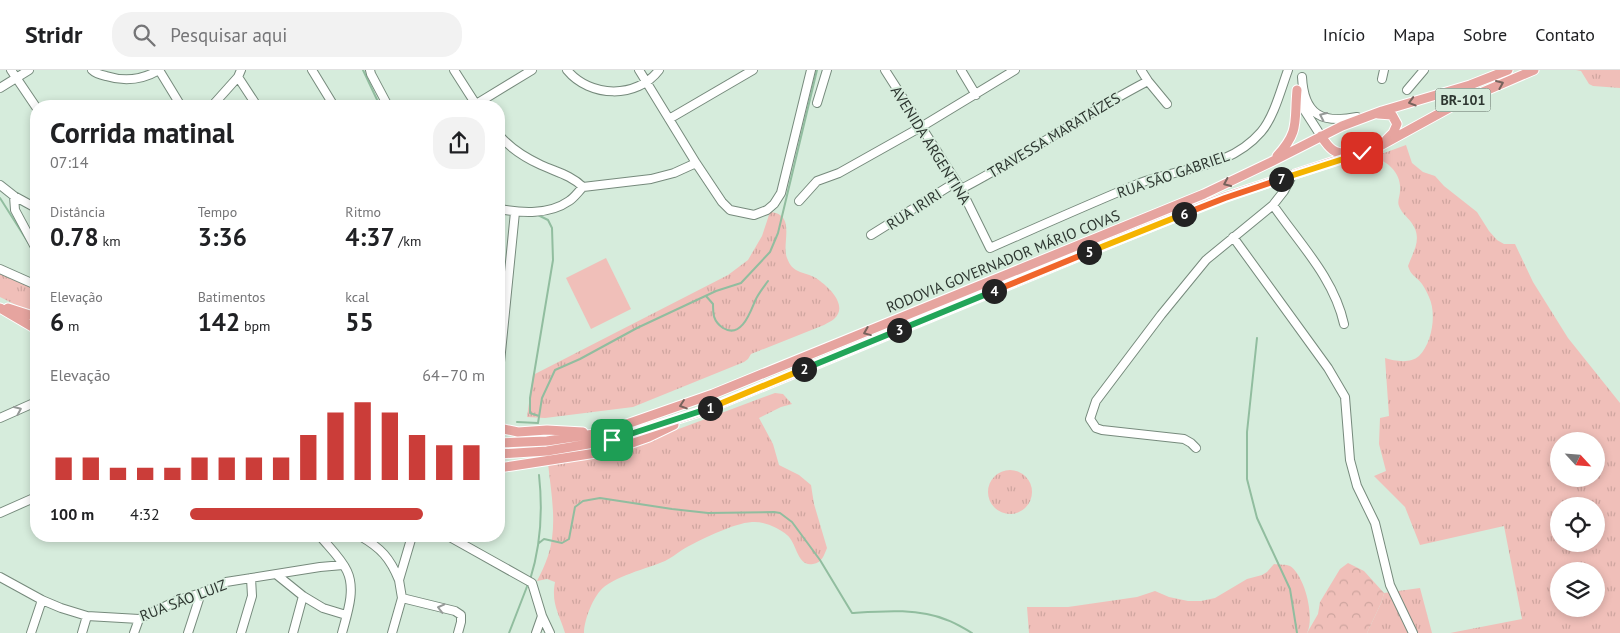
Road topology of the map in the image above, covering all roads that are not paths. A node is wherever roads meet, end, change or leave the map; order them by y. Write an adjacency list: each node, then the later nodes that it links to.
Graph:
1 (11, 70): 26 (street)
2 (29, 70): 26 (street)
3 (92, 70): 4 (street)
4 (159, 70): 35 (street)
5 (312, 70): 38 (street)
6 (370, 70): 39 (street)
7 (454, 70): 40 (street)
8 (532, 70): 41 (street)
9 (566, 70): 29 (street)
10 (639, 70): 29 (street)
11 (659, 70): 29 (street)
12 (752, 70): 45 (street)
13 (827, 70): 42 (street)
14 (885, 70): 46 (street, AVENIDA ARGENTINA)
15 (961, 70): 33 (street)
16 (1015, 70): 33 (street)
17 (1141, 70): 28 (street)
18 (1288, 70): 67 (street, RUA SÃO GABRIEL)
19 (1384, 70): 27 (street)
20 (1424, 70): 32 (street)
21 (1508, 70): 44 (main road, RODOVIA GOVERNADOR MÁRIO COVAS / BR-101, one-way to 44)
22 (1534, 70): 49 (main road, RODOVIA GOVERNADOR MÁRIO COVAS / BR-101, one-way to 22)
23 (809, 72): 52 (street)
24 (239, 73): 36 (street); 37 (street)
25 (1304, 73): 31 (street); 44 (street, one-way to 25)
26 (16, 78): 30 (street); 34 (street)
27 (1382, 79)
28 (1148, 81): 43 (street); 57 (street, TRAVESSA MARATAÍZES)
29 (647, 83): 45 (street)
30 (0, 88)
31 (1297, 90): 47 (street); 51 (main road)
32 (1407, 90)
33 (976, 95): 46 (street)
34 (31, 100)
35 (177, 100)
36 (220, 100)
37 (254, 100)
38 (330, 100)
39 (385, 100)
40 (472, 100)
41 (484, 100)
42 (817, 103)
43 (1167, 104)
44 (1369, 115): 47 (main road, RODOVIA GOVERNADOR MÁRIO COVAS / BR-101); 49 (main road)
45 (669, 119): 52 (street)
46 (921, 127): 54 (street, AVENIDA ARGENTINA); 59 (street)
47 (1321, 136): 50 (main road); 51 (main road, RODOVIA GOVERNADOR MÁRIO COVAS / BR-101)
48 (505, 140): 56 (street)
49 (1380, 146): 50 (main road, RODOVIA GOVERNADOR MÁRIO COVAS / BR-101)
50 (1362, 153): 53 (main road, RODOVIA GOVERNADOR MÁRIO COVAS / BR-101)
51 (1271, 162): 79 (main road, RODOVIA GOVERNADOR MÁRIO COVAS / BR-101, one-way to 79)
52 (696, 163): 56 (street)
53 (1294, 174): 61 (street); 76 (main road, RODOVIA GOVERNADOR MÁRIO COVAS / BR-101)
54 (956, 182): 57 (street, AVENIDA ARGENTINA); 64 (street, RUA IRIRI)
55 (0, 185): 58 (street)
56 (583, 187): 63 (street)
57 (961, 189): 67 (street, AVENIDA ARGENTINA)
58 (14, 196): 60 (street); 65 (street)
59 (799, 201)
60 (30, 205)
61 (1273, 205): 66 (street); 73 (street)
62 (505, 210): 63 (street)
63 (515, 212): 71 (street)
64 (871, 235)
65 (30, 237)
66 (1233, 237): 81 (street); 116 (street)
67 (990, 248)
68 (0, 269): 69 (street)
69 (30, 282)
70 (0, 307): 72 (main road); 74 (main road)
71 (505, 312)
72 (30, 315)
73 (1344, 324)
74 (30, 325)
75 (30, 405): 77 (street, one-way to 75)
76 (703, 411): 82 (main road, RODOVIA GOVERNADOR MÁRIO COVAS / BR-101); 83 (main road)
77 (0, 418)
78 (505, 429): 79 (main road)
79 (601, 433): 80 (main road, RODOVIA GOVERNADOR MÁRIO COVAS / BR-101)
80 (505, 443)
81 (1196, 448)
82 (505, 454)
83 (505, 467)
84 (30, 499): 85 (street)
85 (1, 511)
86 (325, 542): 92 (street)
87 (368, 542): 90 (street)
88 (410, 542): 91 (street)
89 (458, 542): 103 (street)
90 (385, 554): 91 (street); 96 (street)
91 (404, 560): 96 (street)
92 (343, 565): 93 (street, RUA SÃO LUIZ); 101 (street)
93 (277, 575): 95 (street, RUA SÃO LUIZ); 98 (street)
94 (0, 577): 100 (street, RUA SÃO LUIZ)
95 (250, 578): 97 (street, RUA SÃO LUIZ); 109 (street)
96 (399, 580): 99 (street)
97 (201, 593): 104 (street, RUA SÃO LUIZ); 108 (street)
98 (303, 596): 101 (street); 110 (street)
99 (402, 598): 112 (street); 113 (street, one-way to 99)
100 (42, 600): 102 (street, RUA SÃO LUIZ); 105 (street)
101 (346, 615): 111 (street)
102 (87, 616): 104 (street, RUA SÃO LUIZ); 106 (street)
103 (542, 616): 114 (street); 115 (street)
104 (138, 619): 107 (street)
105 (31, 633)
106 (82, 633)
107 (134, 633)
108 (188, 633)
109 (241, 633)
110 (293, 633)
111 (342, 633)
112 (392, 633)
113 (458, 633)
114 (536, 633)
115 (550, 633)
116 (1413, 633)

